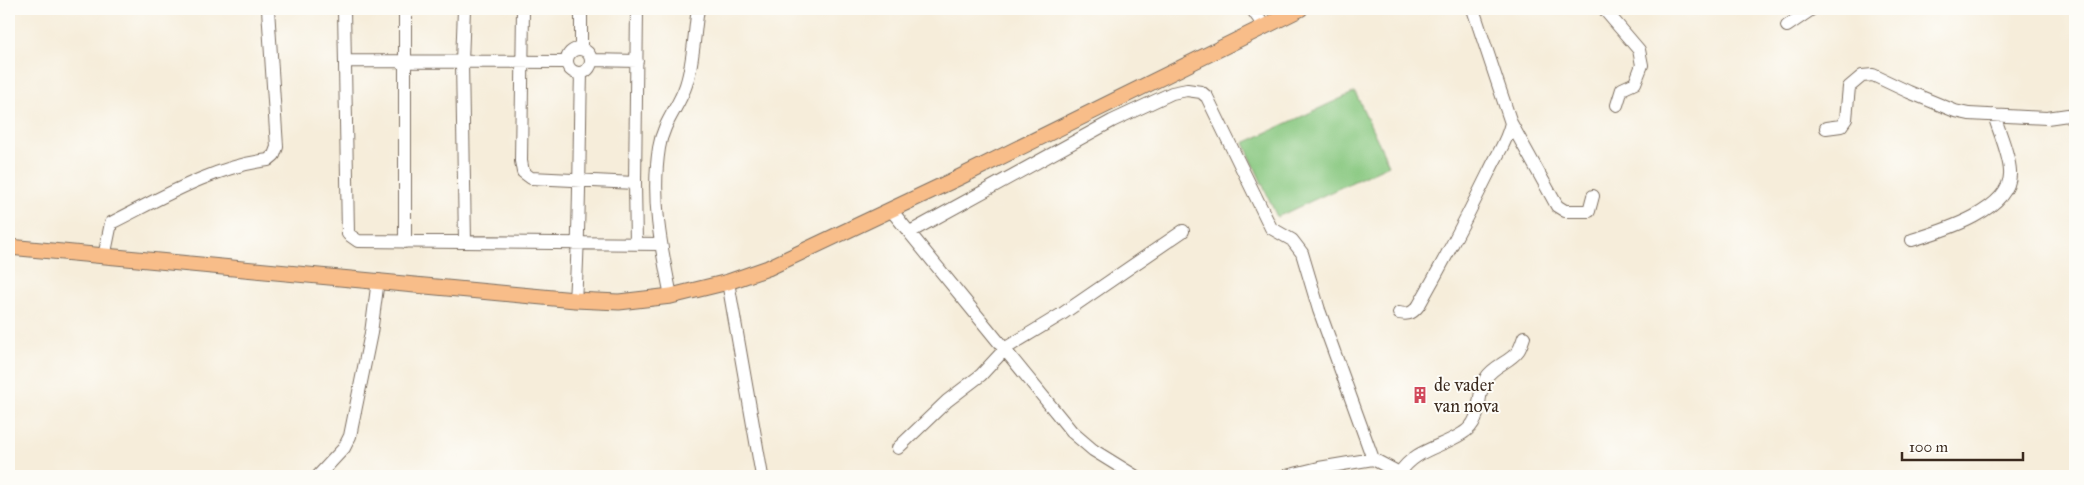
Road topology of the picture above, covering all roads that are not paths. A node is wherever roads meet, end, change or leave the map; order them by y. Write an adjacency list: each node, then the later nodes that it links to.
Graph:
1 (268, 9): 43 (street)
2 (344, 9): 18 (street)
3 (404, 9): 20 (street)
4 (464, 9): 21 (street)
5 (523, 9): 22 (street)
6 (581, 9): 16 (street)
7 (637, 9): 19 (street)
8 (698, 9): 41 (street)
9 (1252, 9): 14 (street)
10 (1300, 9): 14 (main road)
11 (1473, 9): 28 (street)
12 (1604, 9): 25 (street)
13 (1812, 9): 15 (street)
14 (1264, 26): 33 (main road)
15 (1786, 26)
16 (581, 49): 17 (street); 23 (street)
17 (592, 60): 19 (street); 24 (street)
18 (345, 61): 20 (street); 37 (street)
19 (637, 61): 31 (street)
20 (405, 62): 21 (street); 37 (street)
21 (462, 62): 22 (street); 38 (street)
22 (524, 62): 23 (street); 30 (street)
23 (566, 62): 24 (street)
24 (581, 74): 30 (street)
25 (1617, 105)
26 (2075, 114): 27 (street)
27 (1994, 115): 29 (street); 36 (street)
28 (1511, 123): 32 (street); 48 (street)
29 (1826, 128)
30 (578, 180): 31 (street); 39 (street)
31 (635, 183): 40 (street)
32 (1593, 196)
33 (891, 210): 35 (street); 45 (main road)
34 (1183, 231): 50 (street)
35 (910, 232): 50 (street); 52 (street)
36 (1912, 240)
37 (405, 242): 38 (street)
38 (465, 242): 39 (street)
39 (579, 243): 40 (street); 47 (street)
40 (636, 244): 41 (street)
41 (661, 244): 46 (street)
42 (9, 247): 43 (main road)
43 (104, 257): 44 (main road)
44 (378, 280): 47 (main road); 54 (street)
45 (728, 282): 46 (main road); 55 (street)
46 (671, 296): 47 (main road)
47 (575, 300)
48 (1399, 313)
49 (1524, 337): 53 (street)
50 (1006, 348): 51 (street); 56 (street)
51 (898, 448)
52 (1373, 459): 53 (street); 57 (street)
53 (1402, 475)
54 (318, 476)
55 (762, 476)
56 (1135, 476)
57 (1286, 476)

